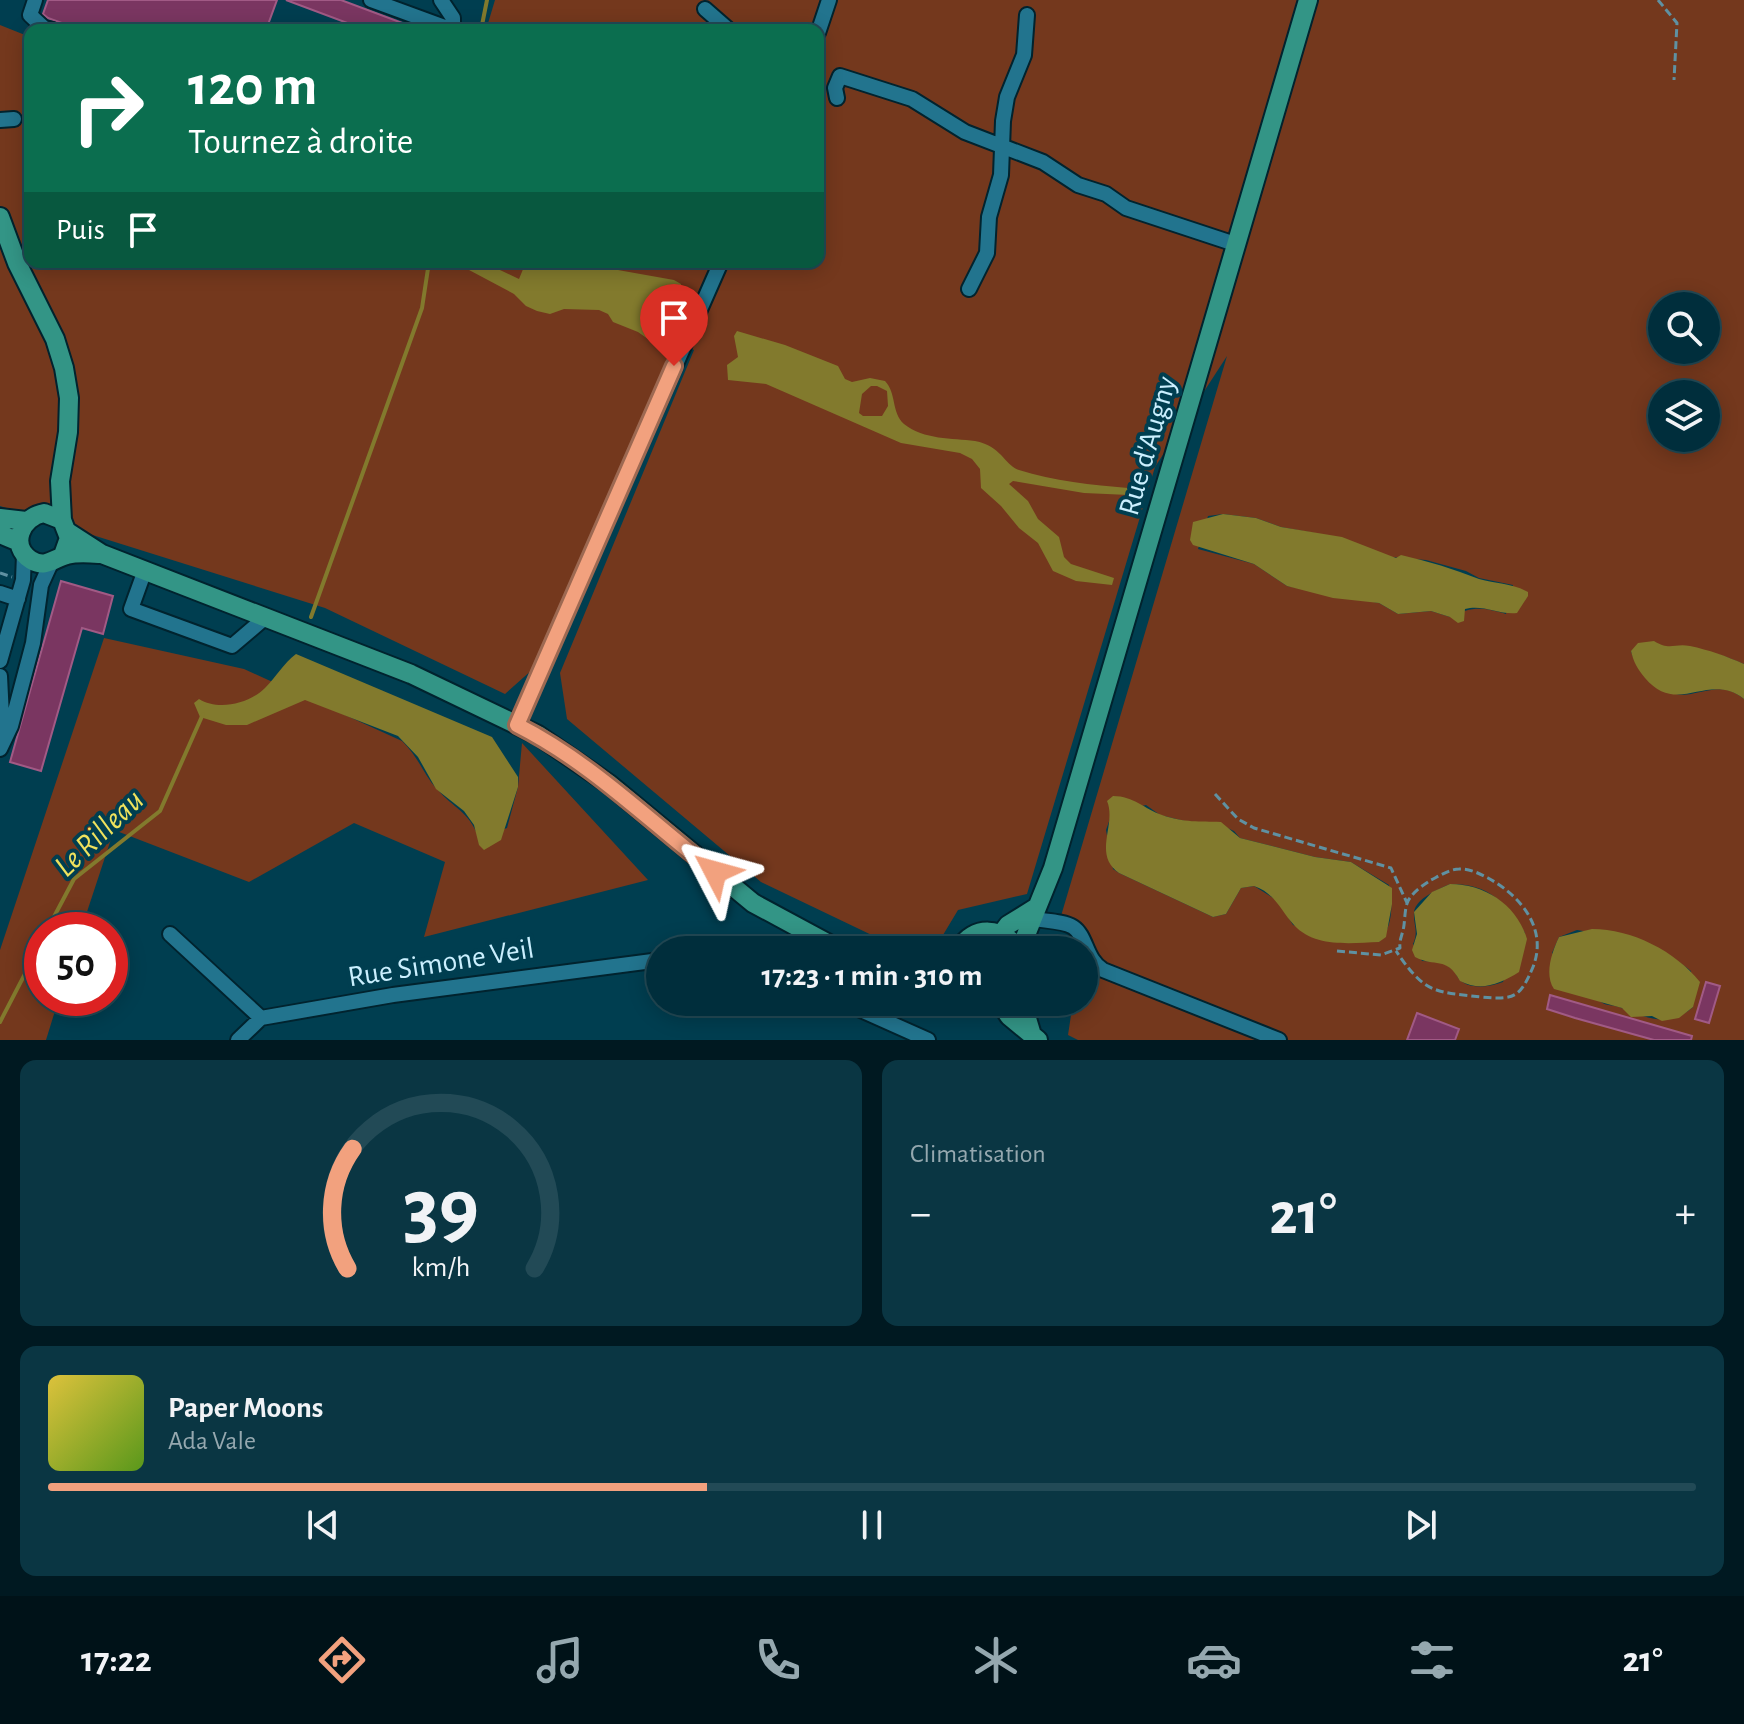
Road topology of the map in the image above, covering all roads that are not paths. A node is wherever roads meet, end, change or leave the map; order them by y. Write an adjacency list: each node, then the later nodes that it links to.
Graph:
1 (35, 0): 8 (street)
2 (371, 0): 9 (street)
3 (441, 0): 10 (street)
4 (829, 0): 12 (street)
5 (1308, 0): 16 (main road, Rue d'Augny)
6 (705, 9): 11 (street)
7 (1027, 15): 14 (street)
8 (40, 24)
9 (437, 24)
10 (453, 24)
11 (722, 24)
12 (821, 24)
13 (837, 98): 14 (street)
14 (1001, 149): 16 (street); 18 (street)
15 (0, 217): 19 (main road)
16 (1235, 244): 37 (main road, Rue d'Augny)
17 (718, 268): 35 (street)
18 (969, 289)
19 (60, 481): 20 (main road); 22 (main road)
20 (32, 517): 21 (main road); 22 (main road); 24 (main road)
21 (0, 518)
22 (65, 526): 25 (main road); 26 (main road)
23 (0, 534): 24 (main road)
24 (22, 548): 26 (main road); 29 (street)
25 (102, 554): 26 (main road); 27 (main road)
26 (57, 559): 33 (street)
27 (145, 570): 30 (main road); 30 (street)
28 (0, 593): 29 (street)
29 (18, 599): 31 (street)
30 (266, 617): 35 (main road)
31 (3, 640): 32 (street)
32 (0, 661): 33 (street)
33 (26, 669): 36 (street)
34 (0, 676): 36 (street)
35 (517, 725): 40 (main road)
36 (2, 743)
37 (1035, 913): 38 (main road); 43 (main road, Rue d'Augny); 52 (street)
38 (1002, 933): 41 (main road); 42 (main road)
39 (170, 934): 48 (street)
40 (814, 936)
41 (972, 936)
42 (1005, 936)
43 (1026, 936)
44 (646, 962): 48 (street, Rue Simone Veil)
45 (874, 1016): 51 (street)
46 (1009, 1016): 49 (main road)
47 (1027, 1016): 49 (main road)
48 (261, 1018): 50 (street)
49 (1035, 1038)
50 (238, 1040)
51 (928, 1040)
52 (1279, 1040)

